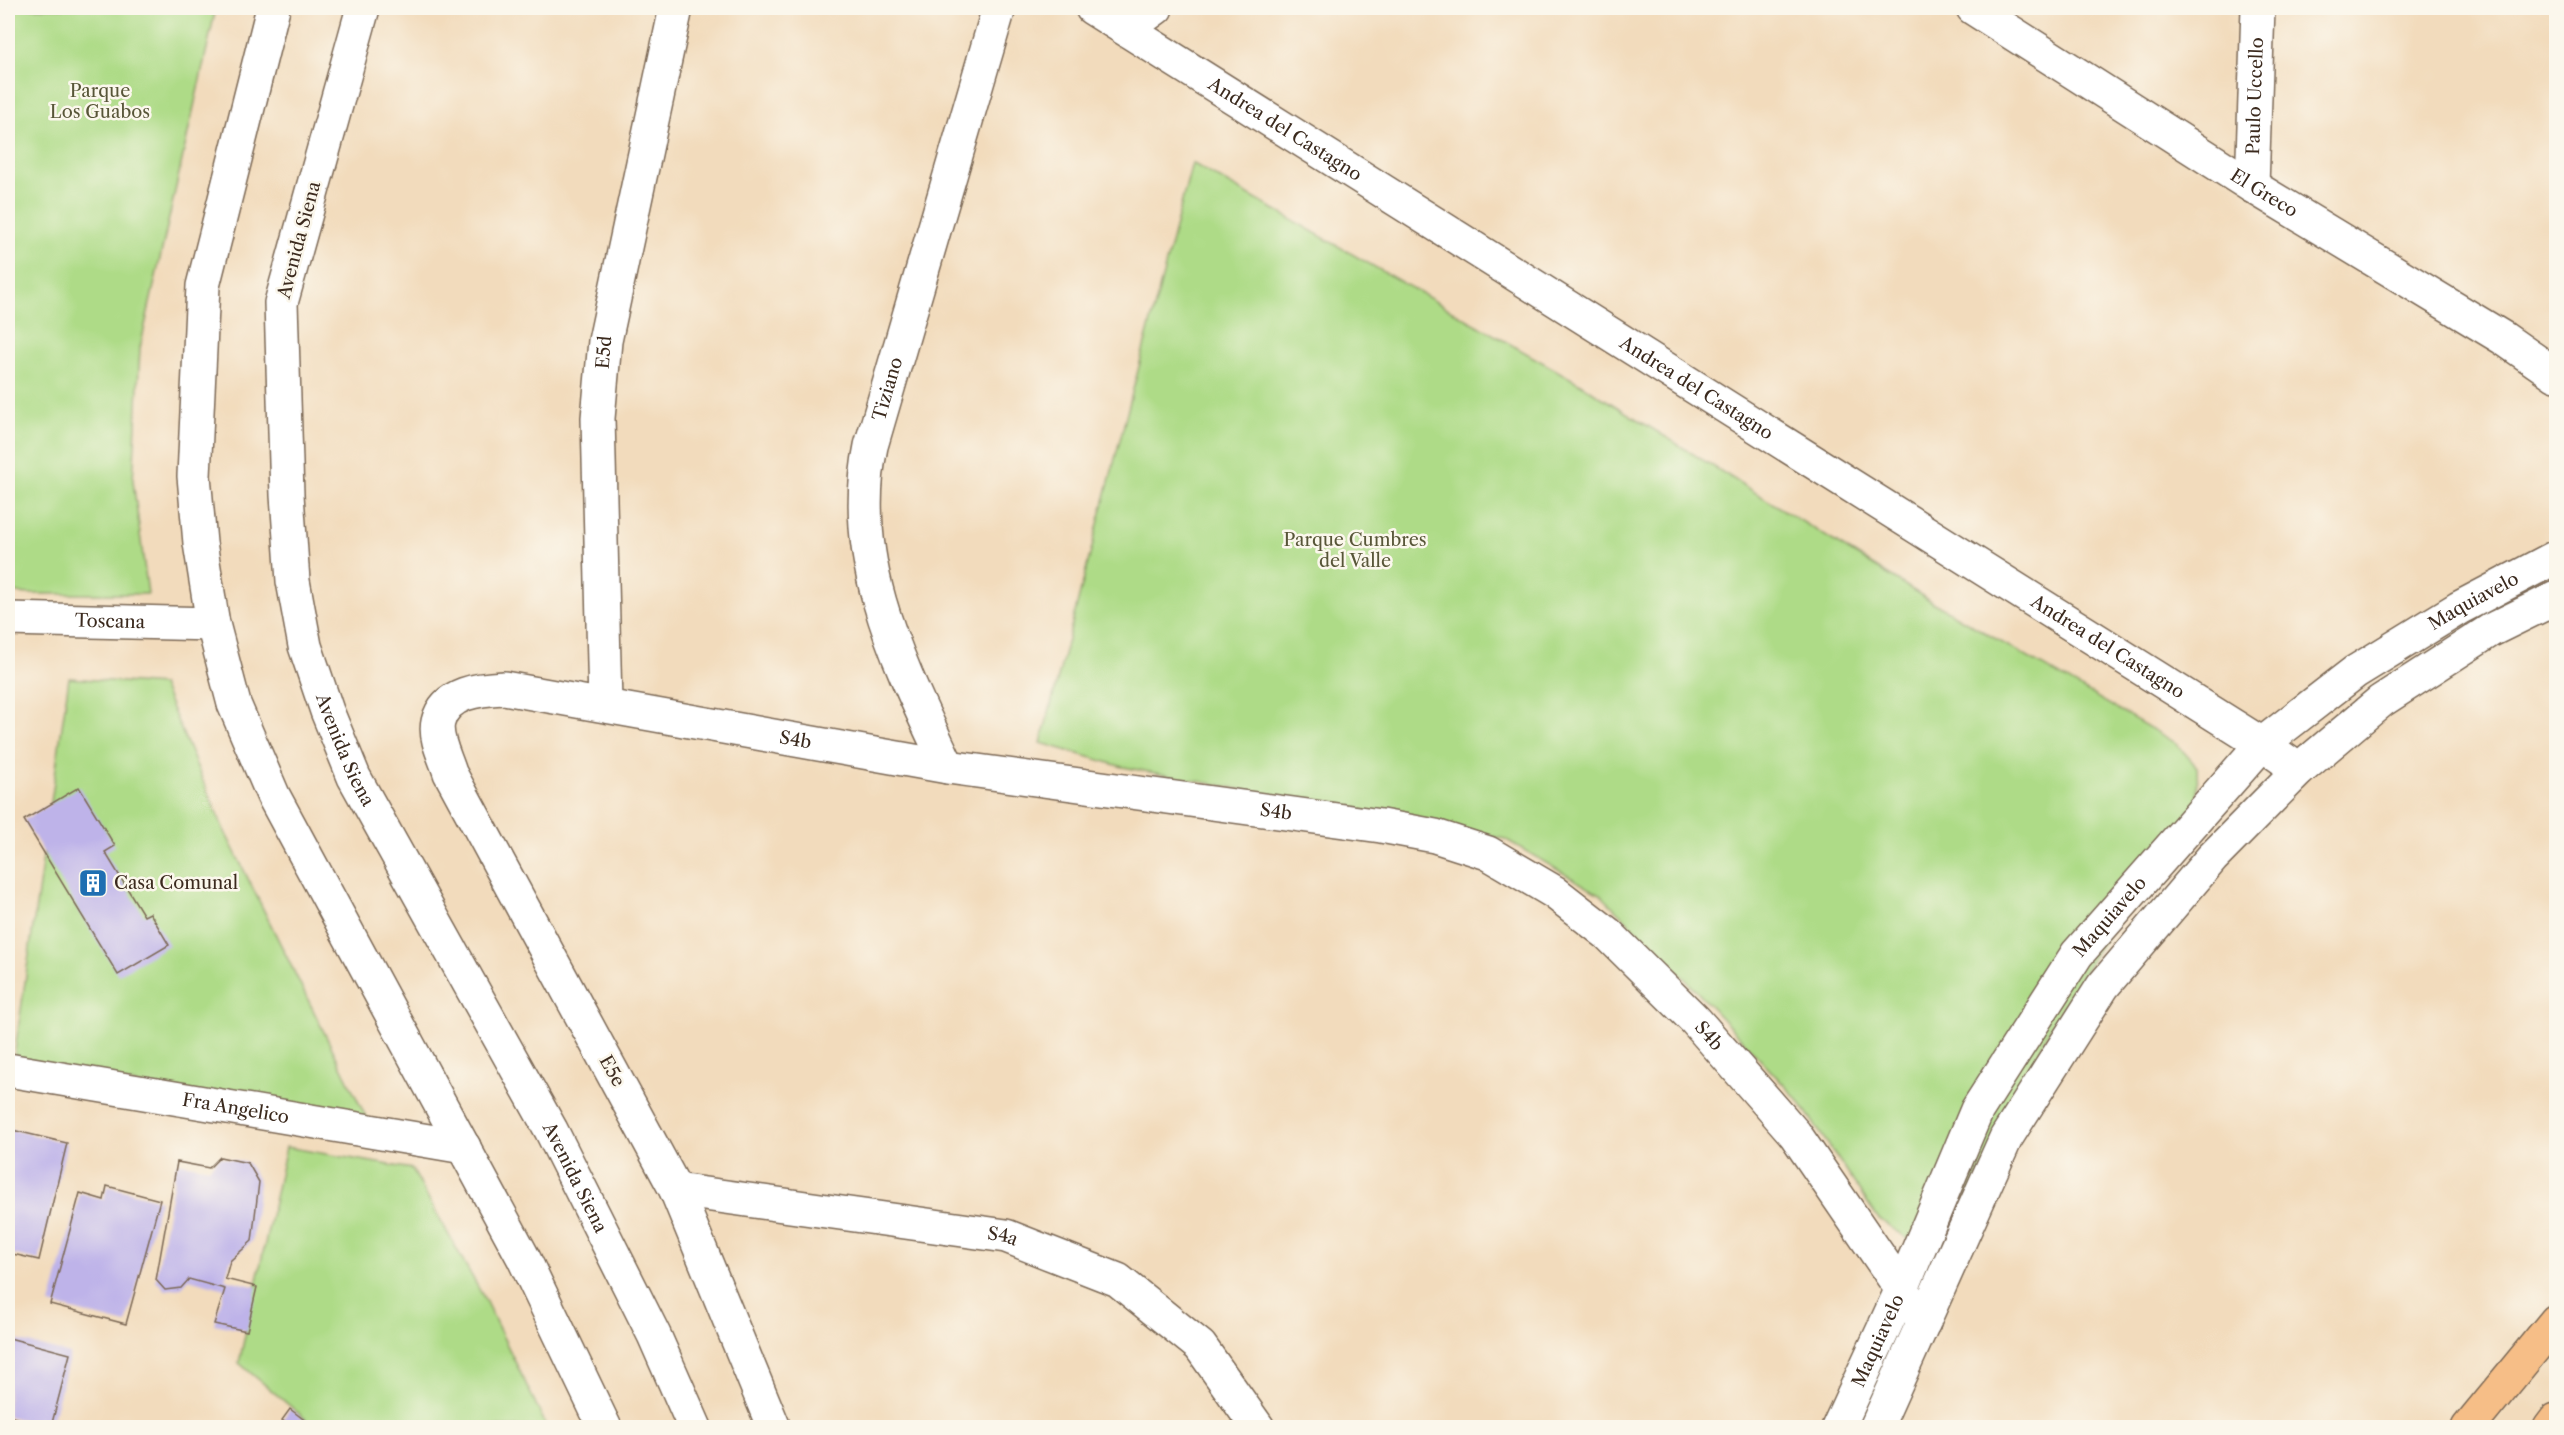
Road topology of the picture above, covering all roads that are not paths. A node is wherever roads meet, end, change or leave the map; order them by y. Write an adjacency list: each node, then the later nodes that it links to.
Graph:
1 (273, 8): 15 (street)
2 (363, 8): 29 (street, Avenida Siena)
3 (676, 8): 16 (street, E5d)
4 (999, 8): 19 (street, Tiziano)
5 (1092, 8): 9 (street, Andrea del Castagno)
6 (1156, 8): 9 (street)
7 (1972, 8): 10 (street, El Greco)
8 (2258, 8): 10 (street, Paulo Uccello)
9 (1127, 29): 18 (street, Andrea del Castagno)
10 (2252, 186): 11 (street, El Greco)
11 (2556, 375)
12 (2556, 557): 18 (street, Maquiavelo)
13 (2556, 598): 20 (street, Maquiavelo)
14 (8, 619): 15 (street, Toscana)
15 (213, 624): 22 (street)
16 (605, 704): 17 (street, S4b); 19 (street, S4b)
17 (438, 722): 23 (street, E5e)
18 (2262, 744): 20 (street, Andrea del Castagno); 24 (street, Maquiavelo)
19 (948, 767): 24 (street, S4b)
20 (2300, 771): 26 (street, Maquiavelo)
21 (8, 1070): 22 (street, Fra Angelico)
22 (464, 1147): 28 (street)
23 (676, 1190): 30 (street, E5e); 31 (street, S4a)
24 (1901, 1291): 26 (street, S4b); 32 (street, Maquiavelo)
25 (2556, 1321): 34 (main road)
26 (1924, 1322): 33 (street, Maquiavelo)
27 (2556, 1420): 35 (main road)
28 (605, 1428)
29 (695, 1428)
30 (774, 1428)
31 (1258, 1428)
32 (1838, 1428)
33 (1876, 1428)
34 (2469, 1428)
35 (2550, 1428)

